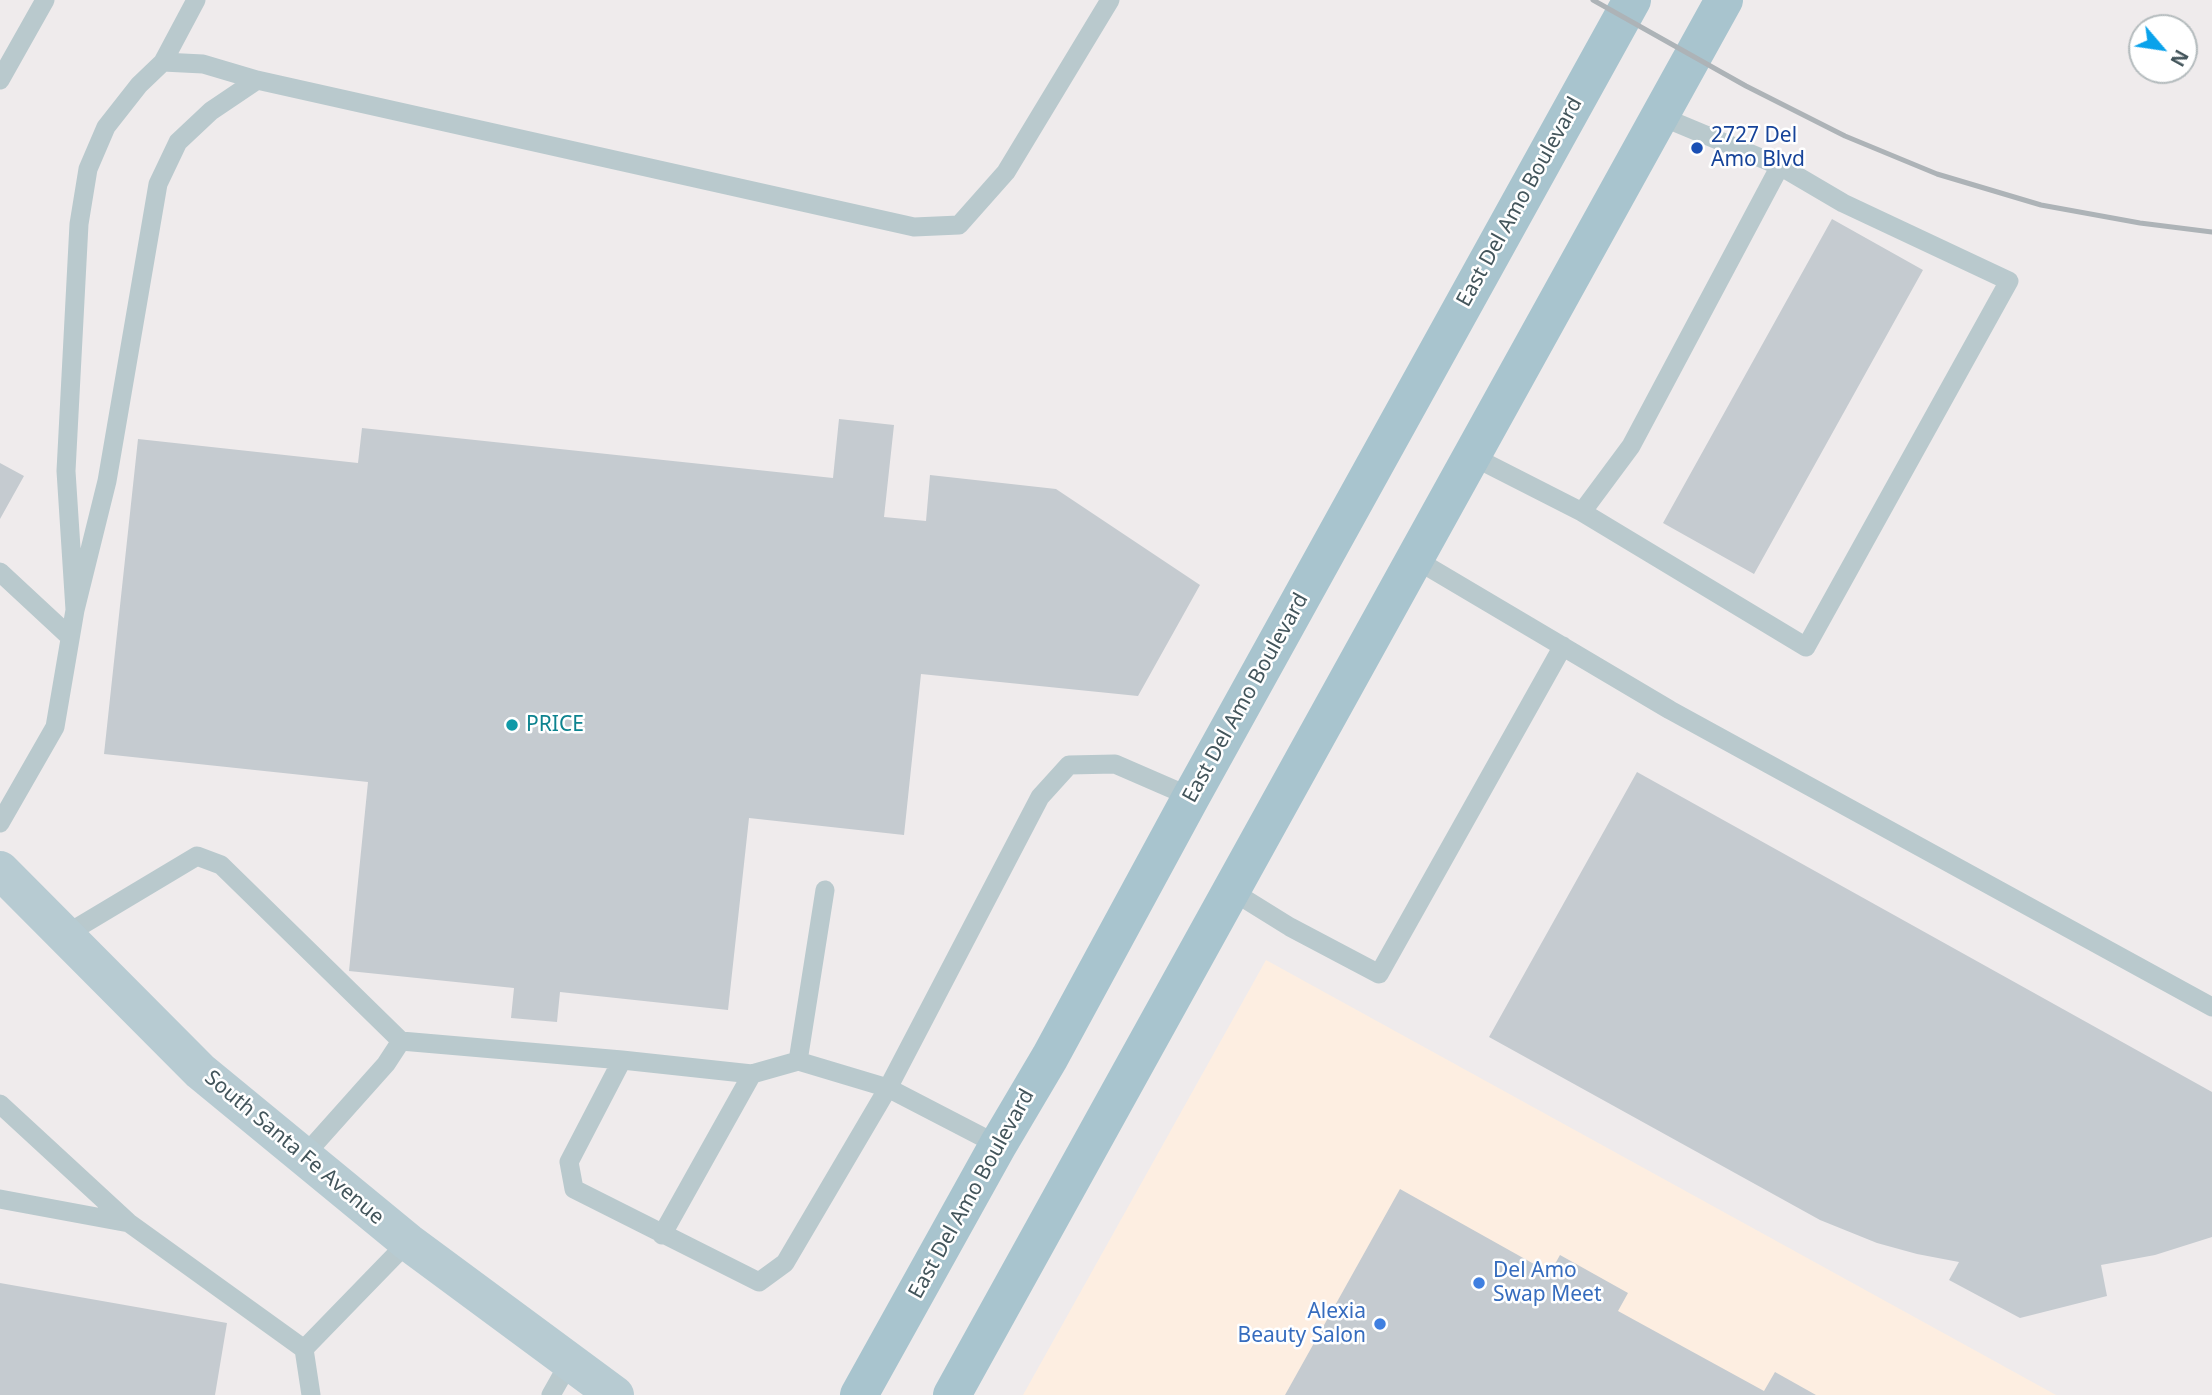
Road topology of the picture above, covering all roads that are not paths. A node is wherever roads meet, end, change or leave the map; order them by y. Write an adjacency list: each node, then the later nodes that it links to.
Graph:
1 (45, 0): 7 (lane)
2 (196, 0): 6 (lane)
3 (1110, 0): 8 (lane)
4 (1632, 0): 18 (main road, East Del Amo Boulevard)
5 (1724, 0): 9 (main road)
6 (163, 62): 8 (lane); 15 (lane)
7 (0, 80)
8 (257, 80): 15 (lane)
9 (1660, 117): 10 (lane); 11 (main road)
10 (1780, 166): 12 (lane); 12 (lane)
11 (1472, 456): 12 (lane); 13 (main road)
12 (1582, 512)
13 (1415, 559): 17 (lane); 22 (main road)
14 (0, 572): 16 (lane)
15 (75, 610): 16 (lane)
16 (70, 637): 19 (lane)
17 (1563, 646): 22 (lane); 24 (lane)
18 (1191, 797): 29 (lane); 31 (main road, East Del Amo Boulevard)
19 (0, 823)
20 (0, 870): 23 (main road, South Santa Fe Avenue)
21 (825, 890): 27 (lane)
22 (1232, 891): 42 (main road)
23 (65, 935): 25 (lane); 32 (main road, South Santa Fe Avenue)
24 (2212, 1007)
25 (401, 1041): 26 (lane); 32 (lane)
26 (622, 1059): 28 (lane); 35 (lane)
27 (798, 1061): 28 (lane); 29 (lane)
28 (752, 1074): 35 (lane)
29 (888, 1088): 31 (lane); 35 (lane)
30 (0, 1104): 34 (lane)
31 (998, 1145): 41 (main road, East Del Amo Boulevard)
32 (303, 1157): 36 (main road, South Santa Fe Avenue)
33 (0, 1199): 34 (lane)
34 (129, 1223): 37 (lane)
35 (662, 1235)
36 (408, 1242): 37 (lane); 38 (main road, South Santa Fe Avenue)
37 (304, 1349): 39 (lane)
38 (560, 1379): 40 (main road, South Santa Fe Avenue)
39 (311, 1395)
40 (615, 1395)
41 (859, 1395)
42 (952, 1395)

